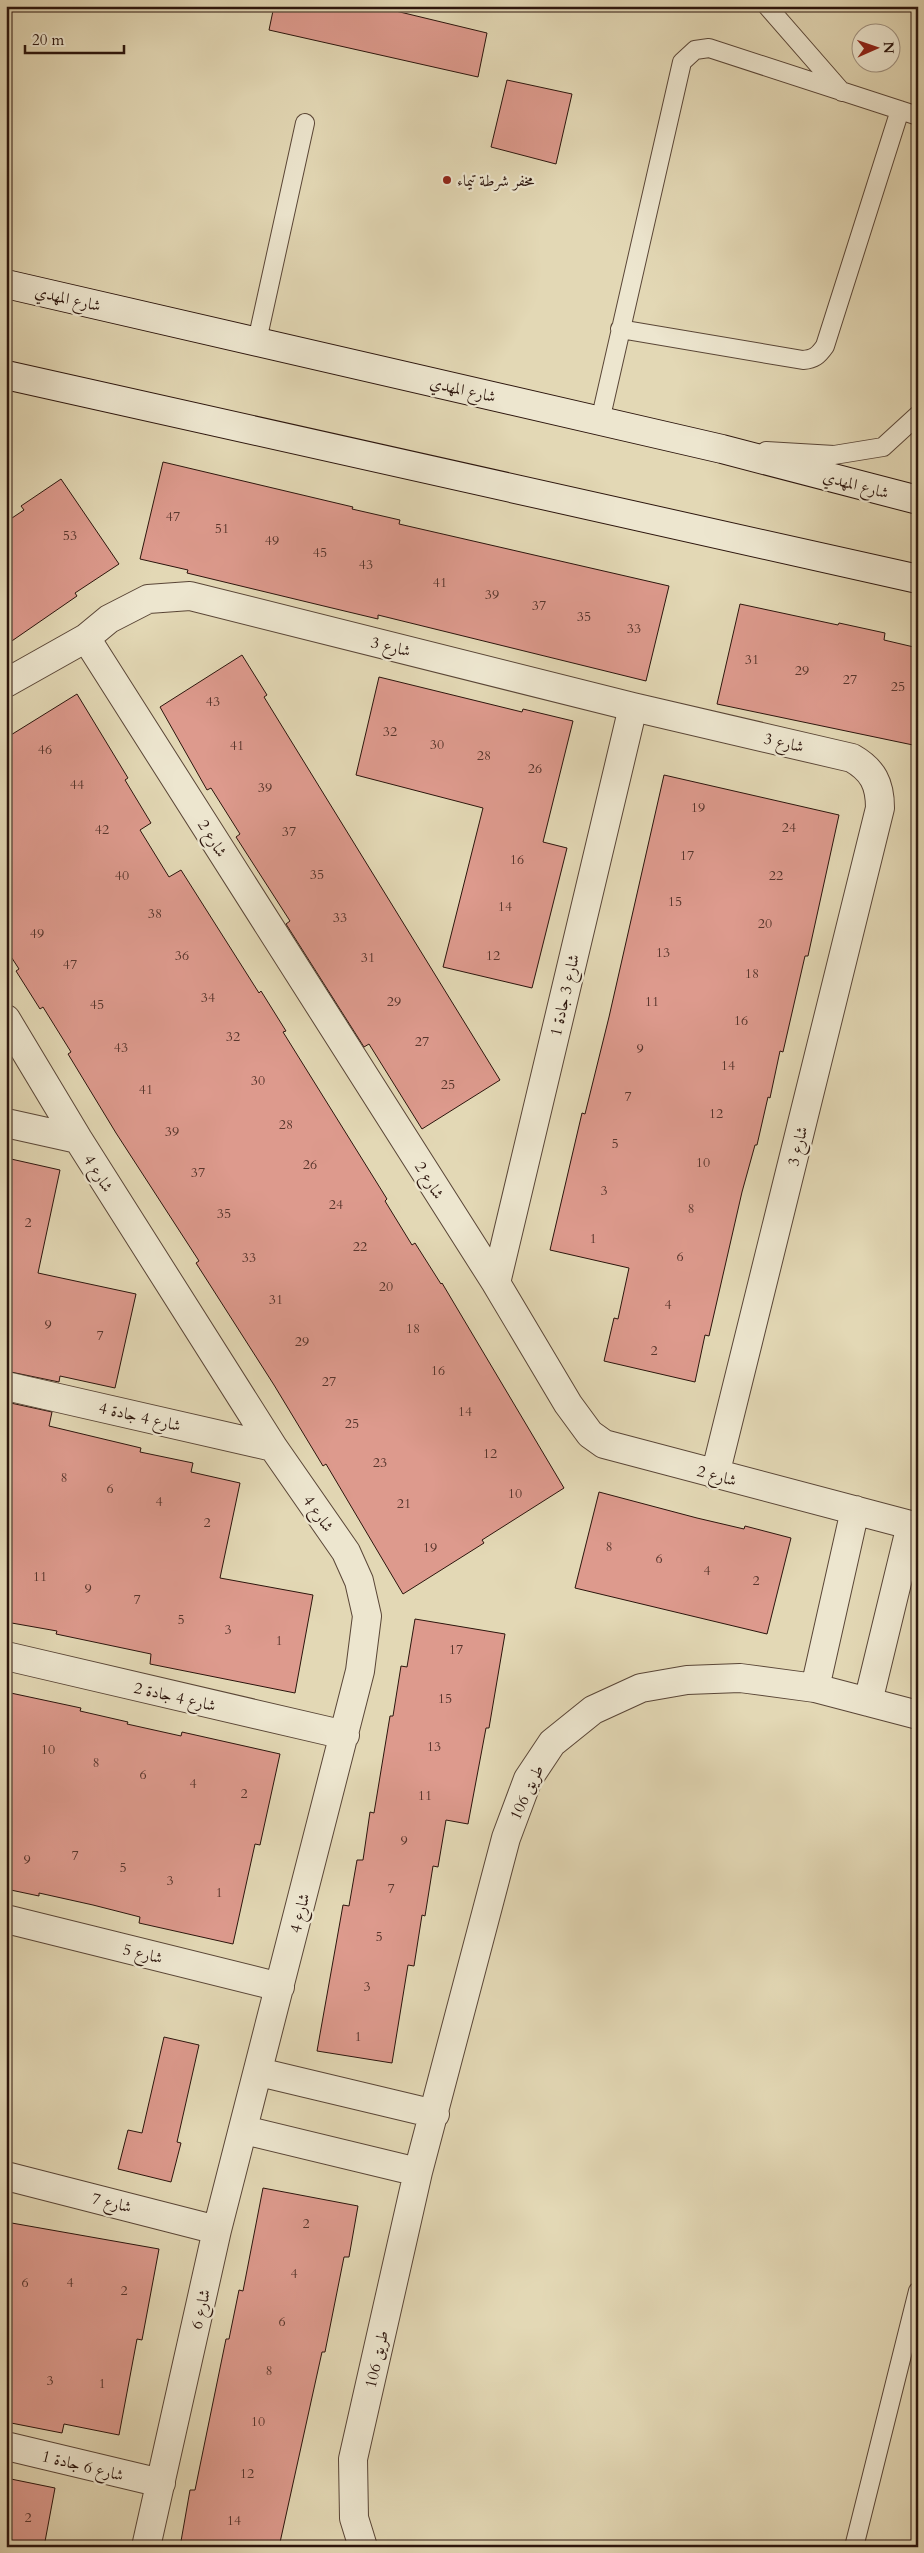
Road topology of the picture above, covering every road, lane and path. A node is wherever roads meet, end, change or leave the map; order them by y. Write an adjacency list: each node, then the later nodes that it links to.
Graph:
1 (767, 6): 2 (lane)
2 (842, 93): 3 (lane); 7 (lane)
3 (900, 110): 4 (lane); 7 (lane)
4 (918, 116)
5 (305, 123): 8 (lane)
6 (6, 284): 8 (street, شارع المهدي)
7 (620, 329): 11 (lane)
8 (257, 341): 11 (street, شارع المهدي)
9 (6, 375): 14 (street)
10 (918, 415): 12 (lane)
11 (600, 420): 12 (street, شارع المهدي)
12 (722, 449): 13 (street, شارع المهدي)
13 (918, 500)
14 (918, 579)
15 (86, 638): 16 (street, شارع 3); 17 (street, شارع 3); 21 (street, شارع 2)
16 (6, 683)
17 (633, 707): 21 (street, شارع 3 جادة 1); 24 (street, شارع 3)
18 (6, 1019): 20 (street, شارع 4)
19 (6, 1123): 20 (street)
20 (78, 1140): 23 (street, شارع 4)
21 (496, 1283): 24 (street, شارع 2)
22 (6, 1386): 23 (street, شارع 4 جادة 4)
23 (273, 1447): 31 (street, شارع 4)
24 (715, 1475): 25 (street, شارع 2)
25 (855, 1510): 26 (street, شارع 2); 28 (street)
26 (914, 1526): 29 (street)
27 (6, 1656): 31 (street, شارع 4 جادة 2)
28 (815, 1688): 29 (street, طريق 106); 35 (street, طريق 106)
29 (868, 1702): 30 (street, طريق 106)
30 (918, 1715)
31 (344, 1735): 33 (street, شارع 4)
32 (6, 1919): 33 (street, شارع 5)
33 (280, 1987): 34 (street, شارع 4)
34 (259, 2072): 35 (street); 36 (street, شارع 6)
35 (435, 2114): 37 (street, طريق 106)
36 (244, 2130): 37 (street); 39 (street, شارع 6)
37 (418, 2172): 44 (street, طريق 106)
38 (6, 2176): 39 (street, شارع 7)
39 (217, 2230): 42 (street, شارع 6)
40 (918, 2291): 45 (lane)
41 (6, 2446): 42 (street, شارع 6 جادة 1)
42 (161, 2483): 43 (street, شارع 6)
43 (146, 2547)
44 (363, 2547)
45 (854, 2547)

